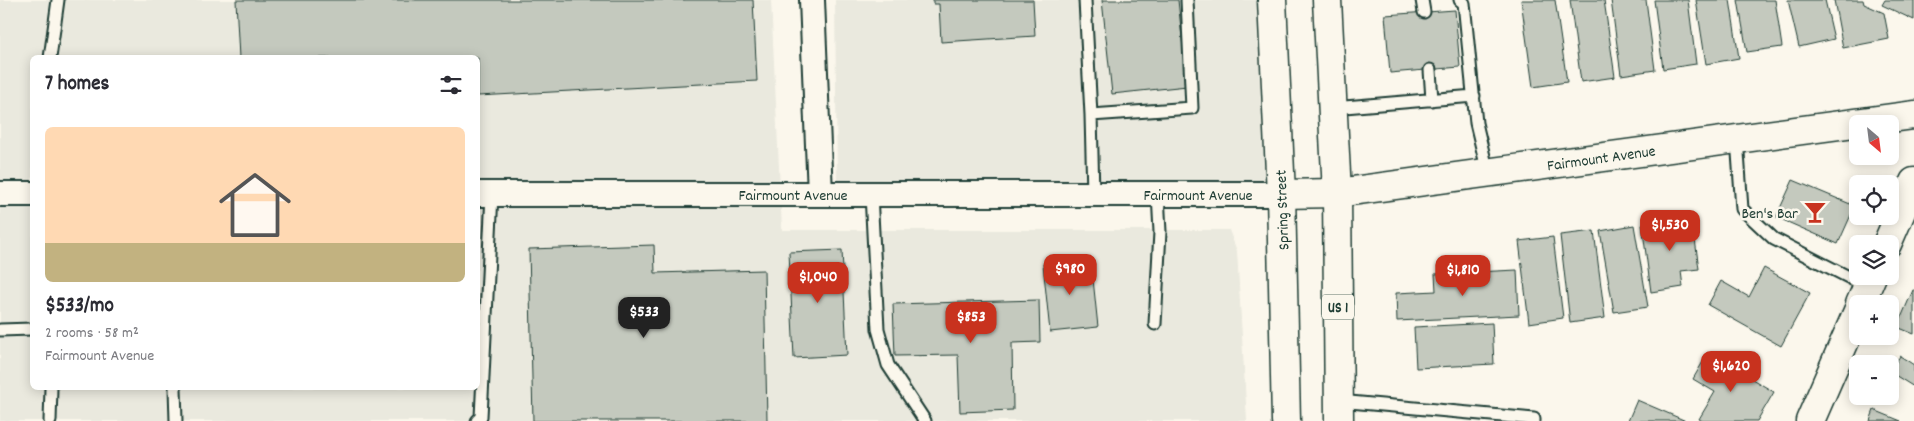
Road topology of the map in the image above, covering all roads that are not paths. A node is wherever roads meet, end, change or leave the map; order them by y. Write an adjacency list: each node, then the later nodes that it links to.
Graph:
1 (58, 0): 10 (lane)
2 (812, 0): 24 (street)
3 (1084, 0): 15 (lane)
4 (1187, 0): 15 (lane)
5 (1272, 0): 28 (main road, Spring Street)
6 (1327, 0): 14 (main road, US 1)
7 (1422, 0): 9 (lane)
8 (1460, 0): 12 (lane)
9 (1424, 12)
10 (50, 55)
11 (1430, 70): 13 (lane)
12 (1474, 96): 13 (lane); 18 (lane)
13 (1432, 100): 14 (lane)
14 (1333, 108): 20 (main road, US 1)
15 (1091, 115): 26 (lane)
16 (1914, 115): 17 (main road, Fairmount Avenue)
17 (1737, 139): 18 (main road, Fairmount Avenue); 30 (lane)
18 (1488, 172): 20 (main road, Fairmount Avenue)
19 (1914, 182): 29 (main road)
20 (1337, 193): 28 (main road, Fairmount Avenue); 36 (main road, US 1)
21 (0, 194): 22 (street)
22 (30, 194)
23 (485, 194): 24 (street, Fairmount Avenue); 39 (lane)
24 (820, 194): 25 (street, Fairmount Avenue)
25 (871, 194): 26 (street, Fairmount Avenue); 40 (lane)
26 (1093, 194): 27 (street, Fairmount Avenue)
27 (1158, 194): 28 (street, Fairmount Avenue); 31 (lane)
28 (1281, 194): 41 (main road, Spring Street)
29 (1891, 235)
30 (1865, 294): 43 (main road)
31 (1155, 324)
32 (30, 329): 33 (lane)
33 (0, 330)
34 (50, 390): 37 (lane)
35 (175, 390): 38 (lane)
36 (1339, 411): 42 (lane)
37 (50, 421)
38 (176, 421)
39 (477, 421)
40 (925, 421)
41 (1286, 421)
42 (1534, 421)
43 (1810, 421)

